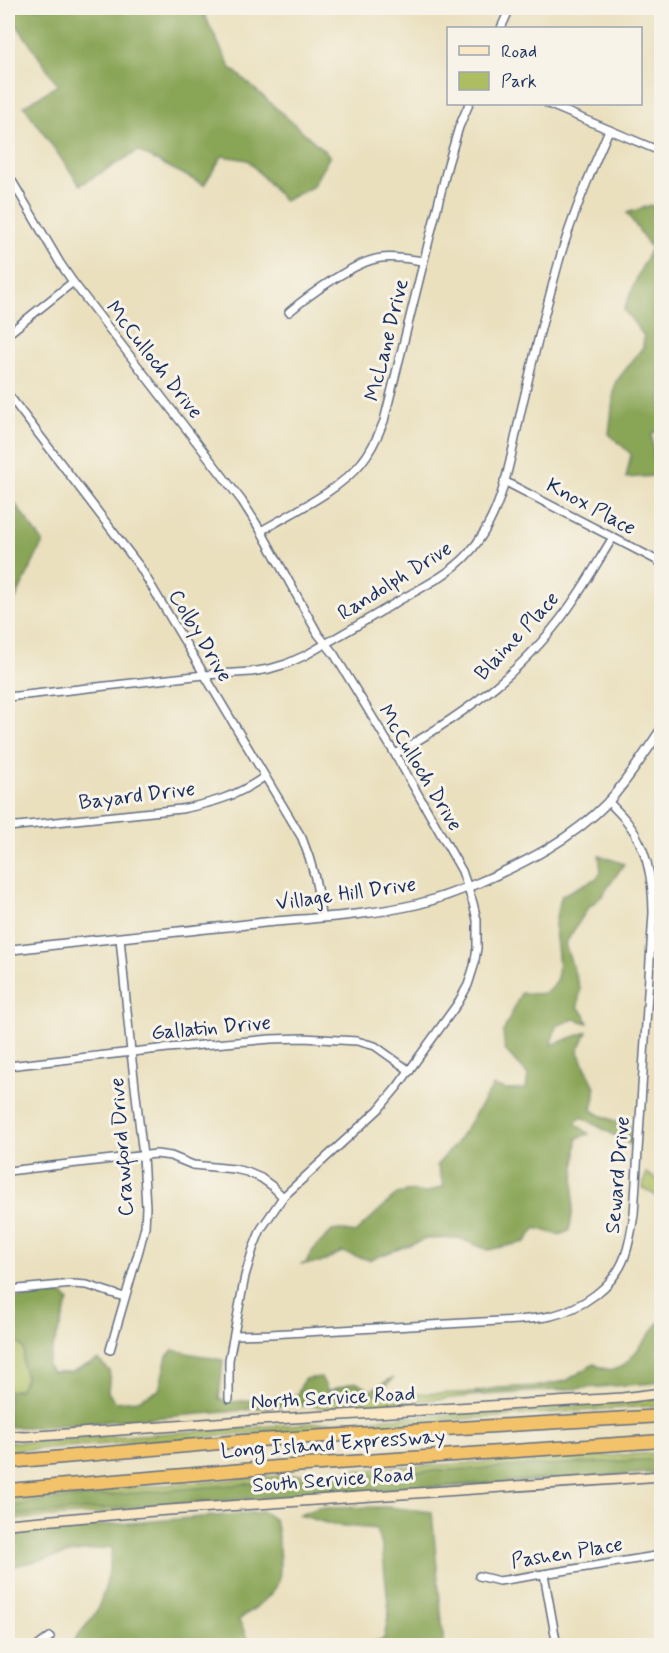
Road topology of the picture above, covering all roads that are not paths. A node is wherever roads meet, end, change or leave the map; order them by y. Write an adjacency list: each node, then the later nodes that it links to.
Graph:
1 (510, 8): 4 (street)
2 (653, 8): 3 (street)
3 (662, 11)
4 (501, 27)
5 (469, 105): 10 (street, McLane Drive)
6 (550, 105): 7 (street)
7 (609, 130): 8 (street); 15 (street, Randolph Drive)
8 (662, 152)
9 (8, 174): 11 (street, McCulloch Drive)
10 (423, 261): 12 (street); 16 (street, McLane Drive)
11 (74, 282): 13 (street); 16 (street, McCulloch Drive)
12 (289, 312)
13 (8, 334)
14 (8, 394): 20 (street, Colby Drive)
15 (504, 481): 17 (street, Knox Place); 19 (street, Randolph Drive)
16 (261, 531): 19 (street, McCulloch Drive)
17 (612, 538): 18 (street, Knox Place); 23 (street, Blaine Place)
18 (662, 563)
19 (325, 644): 20 (street, Randolph Drive); 23 (street, McCulloch Drive)
20 (204, 675): 21 (street, Randolph Drive); 24 (street, Colby Drive)
21 (8, 697)
22 (662, 729): 25 (street, Village Hill Drive)
23 (395, 754): 27 (street, McCulloch Drive)
24 (264, 777): 26 (street, Bayard Drive); 28 (street, Colby Drive)
25 (608, 801): 27 (street, Village Hill Drive); 39 (street, Seward Drive)
26 (8, 827)
27 (468, 887): 28 (street, Village Hill Drive); 33 (street, McCulloch Drive)
28 (321, 917): 29 (street, Village Hill Drive)
29 (120, 938): 30 (street, Village Hill Drive); 31 (street, Crawford Drive)
30 (8, 950)
31 (131, 1052): 32 (street, Gallatin Drive); 33 (street, Gallatin Drive); 34 (street, Crawford Drive)
32 (8, 1065)
33 (410, 1071): 36 (street, McCulloch Drive)
34 (143, 1156): 35 (street); 36 (street); 38 (street, Crawford Drive)
35 (8, 1170)
36 (283, 1197): 39 (street, McCulloch Drive)
37 (8, 1290): 38 (street)
38 (124, 1297): 40 (street, Crawford Drive)
39 (234, 1335): 42 (street, McCulloch Drive)
40 (110, 1350)
41 (662, 1393): 44 (main road, North Service Road)
42 (229, 1399)
43 (662, 1416): 46 (highway, Long Island Expressway)
44 (8, 1436)
45 (662, 1441): 48 (highway, Long Island Expressway)
46 (8, 1462)
47 (662, 1476): 49 (main road, South Service Road)
48 (8, 1490)
49 (8, 1524)
50 (662, 1555): 51 (street, Pashen Place)
51 (544, 1574): 52 (street, Pashen Place); 55 (street)
52 (479, 1576)
53 (50, 1637): 54 (street)
54 (38, 1646)
55 (557, 1646)

